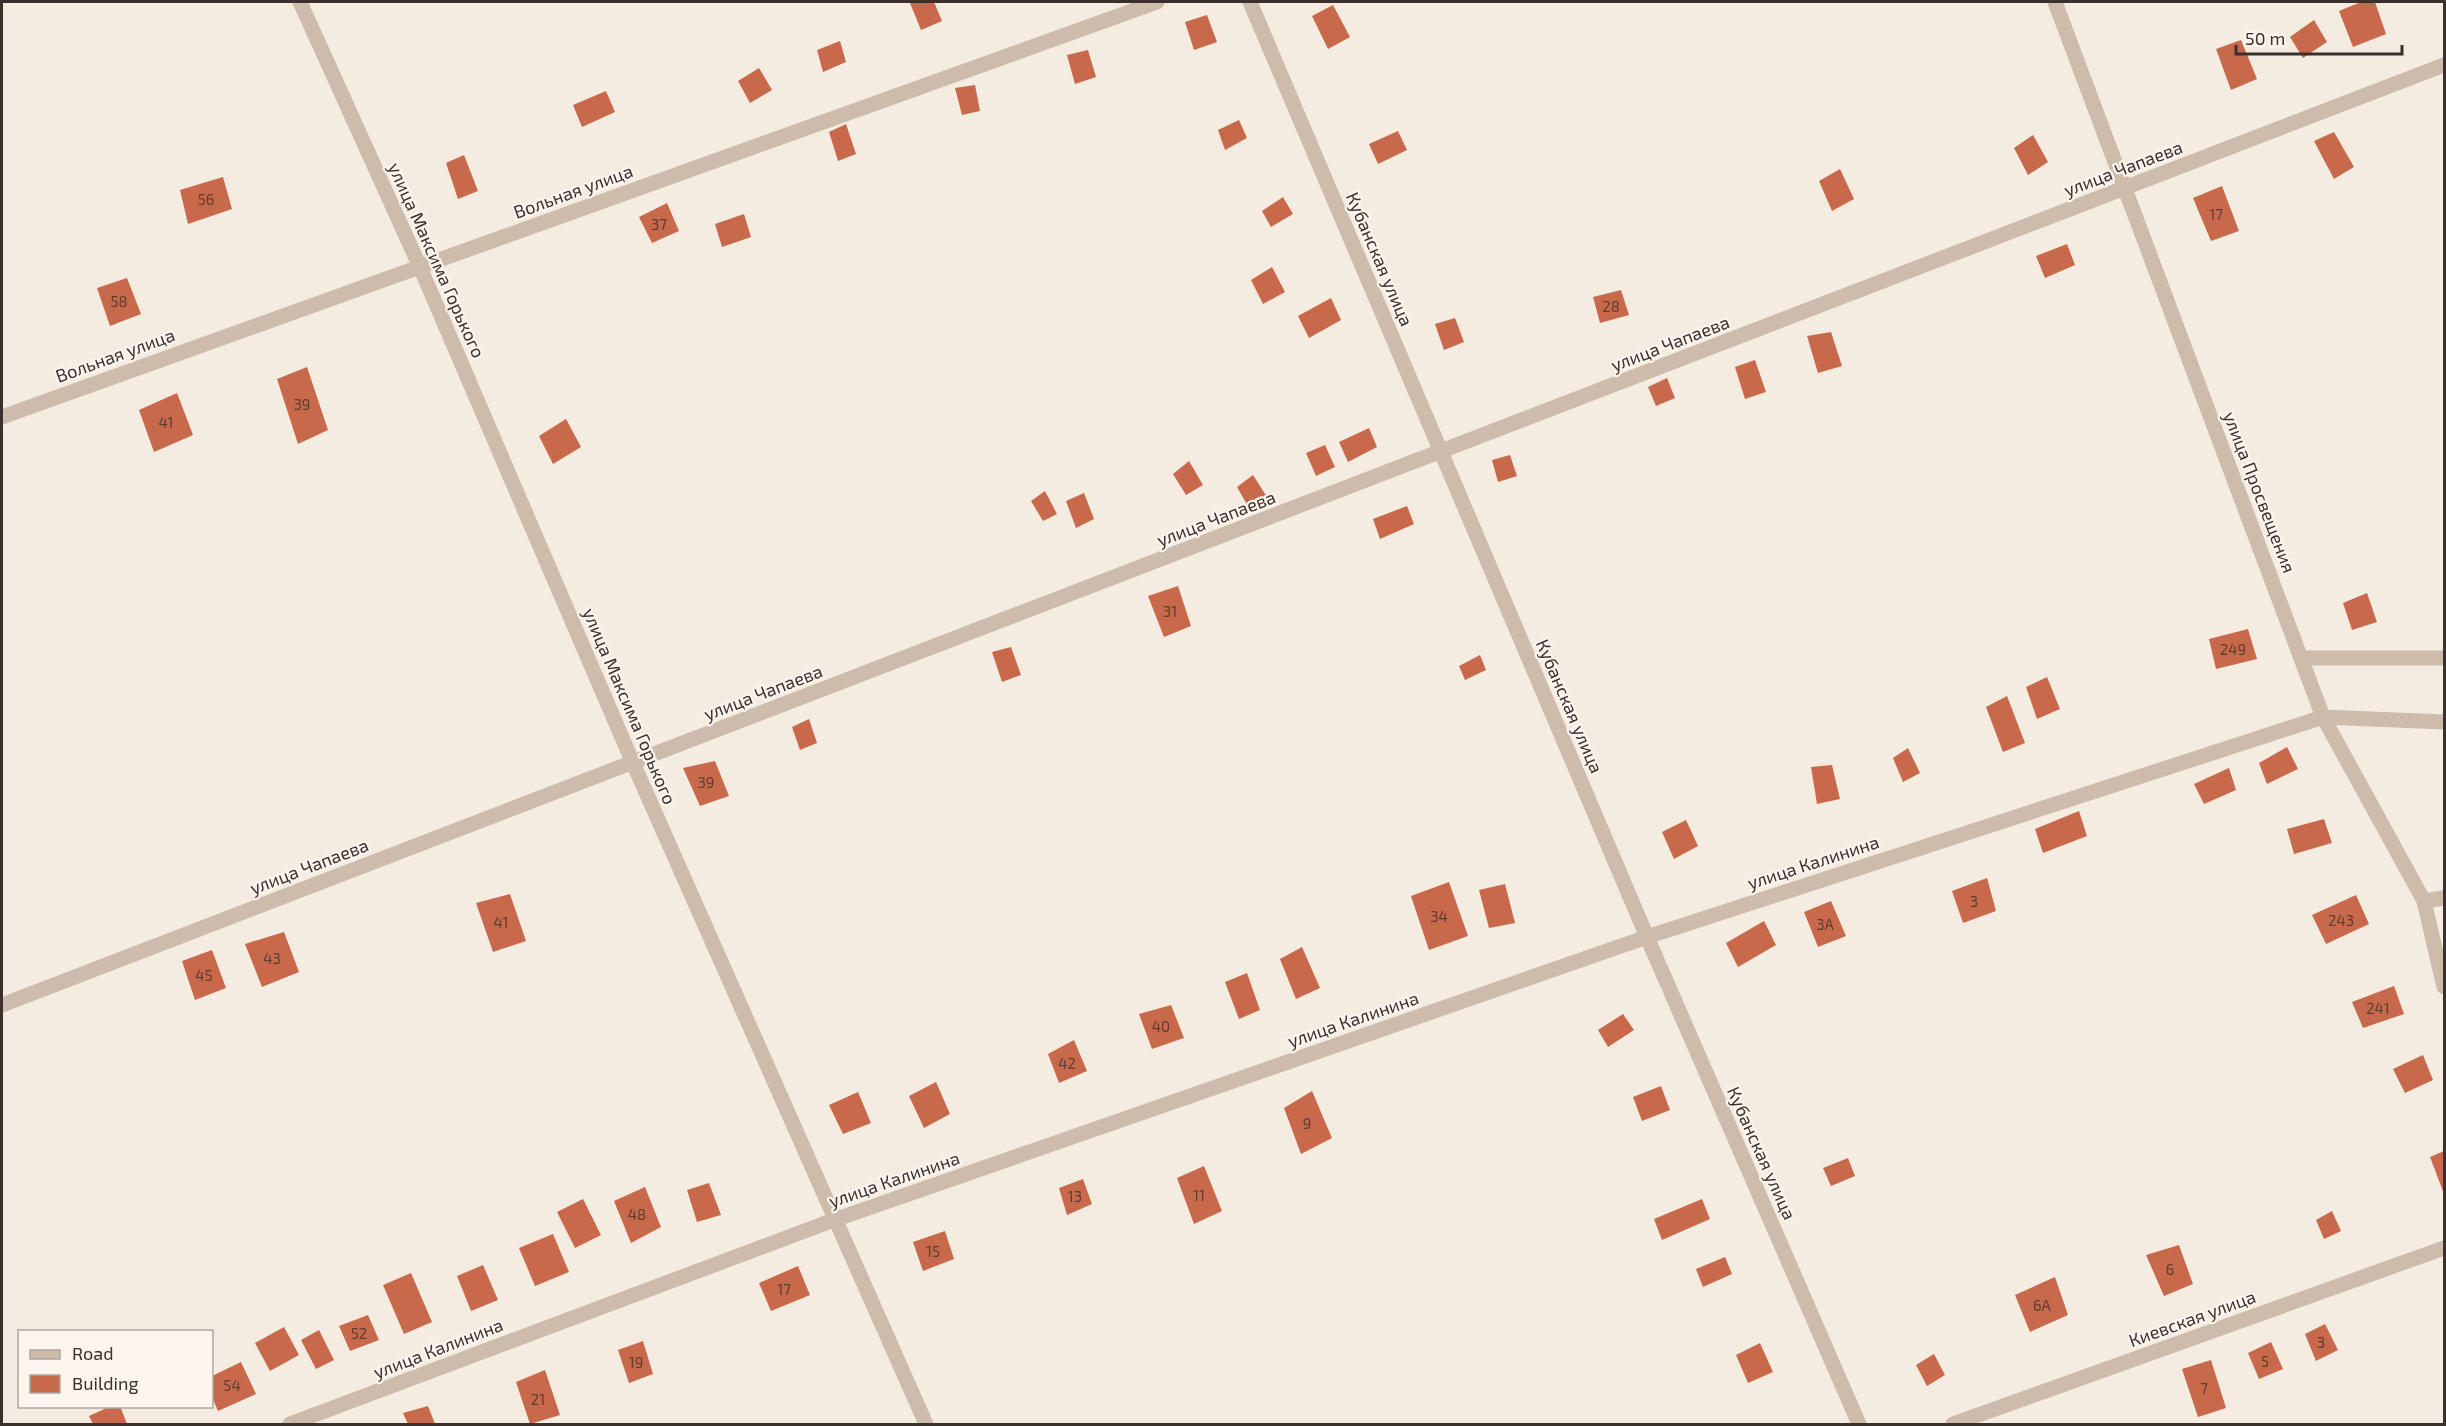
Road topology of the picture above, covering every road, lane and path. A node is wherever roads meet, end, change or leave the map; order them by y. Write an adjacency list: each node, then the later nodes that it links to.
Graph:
1 (300, 2): 7 (street, улица Максима Горького)
2 (1157, 2): 7 (street, Вольная улица)
3 (1250, 2): 9 (street, Кубанская улица)
4 (2055, 2): 6 (street, улица Просвещения)
5 (2445, 65): 6 (street, улица Чапаева)
6 (2125, 189): 9 (street, улица Чапаева); 11 (street, улица Просвещения)
7 (420, 267): 8 (street, Вольная улица); 14 (street, улица Максима Горького)
8 (2, 417)
9 (1441, 452): 14 (street, улица Чапаева); 17 (street, Кубанская улица)
10 (2445, 657): 11 (street)
11 (2302, 658): 12 (street, улица Просвещения)
12 (2323, 717): 13 (street, улица Калинина); 16 (street, улица Просвещения); 17 (street, улица Калинина)
13 (2445, 722)
14 (633, 763): 19 (street, улица Чапаева); 20 (street, улица Максима Горького)
15 (2445, 898): 16 (street)
16 (2424, 901): 18 (street, улица Просвещения)
17 (1647, 937): 20 (street, улица Калинина); 24 (street, Кубанская улица)
18 (2445, 987)
19 (2, 1005)
20 (834, 1220): 22 (street, улица Калинина); 23 (street, улица Максима Горького)
21 (2445, 1248): 25 (street, Киевская улица)
22 (290, 1425)
23 (926, 1425)
24 (1859, 1425)
25 (1953, 1425)

